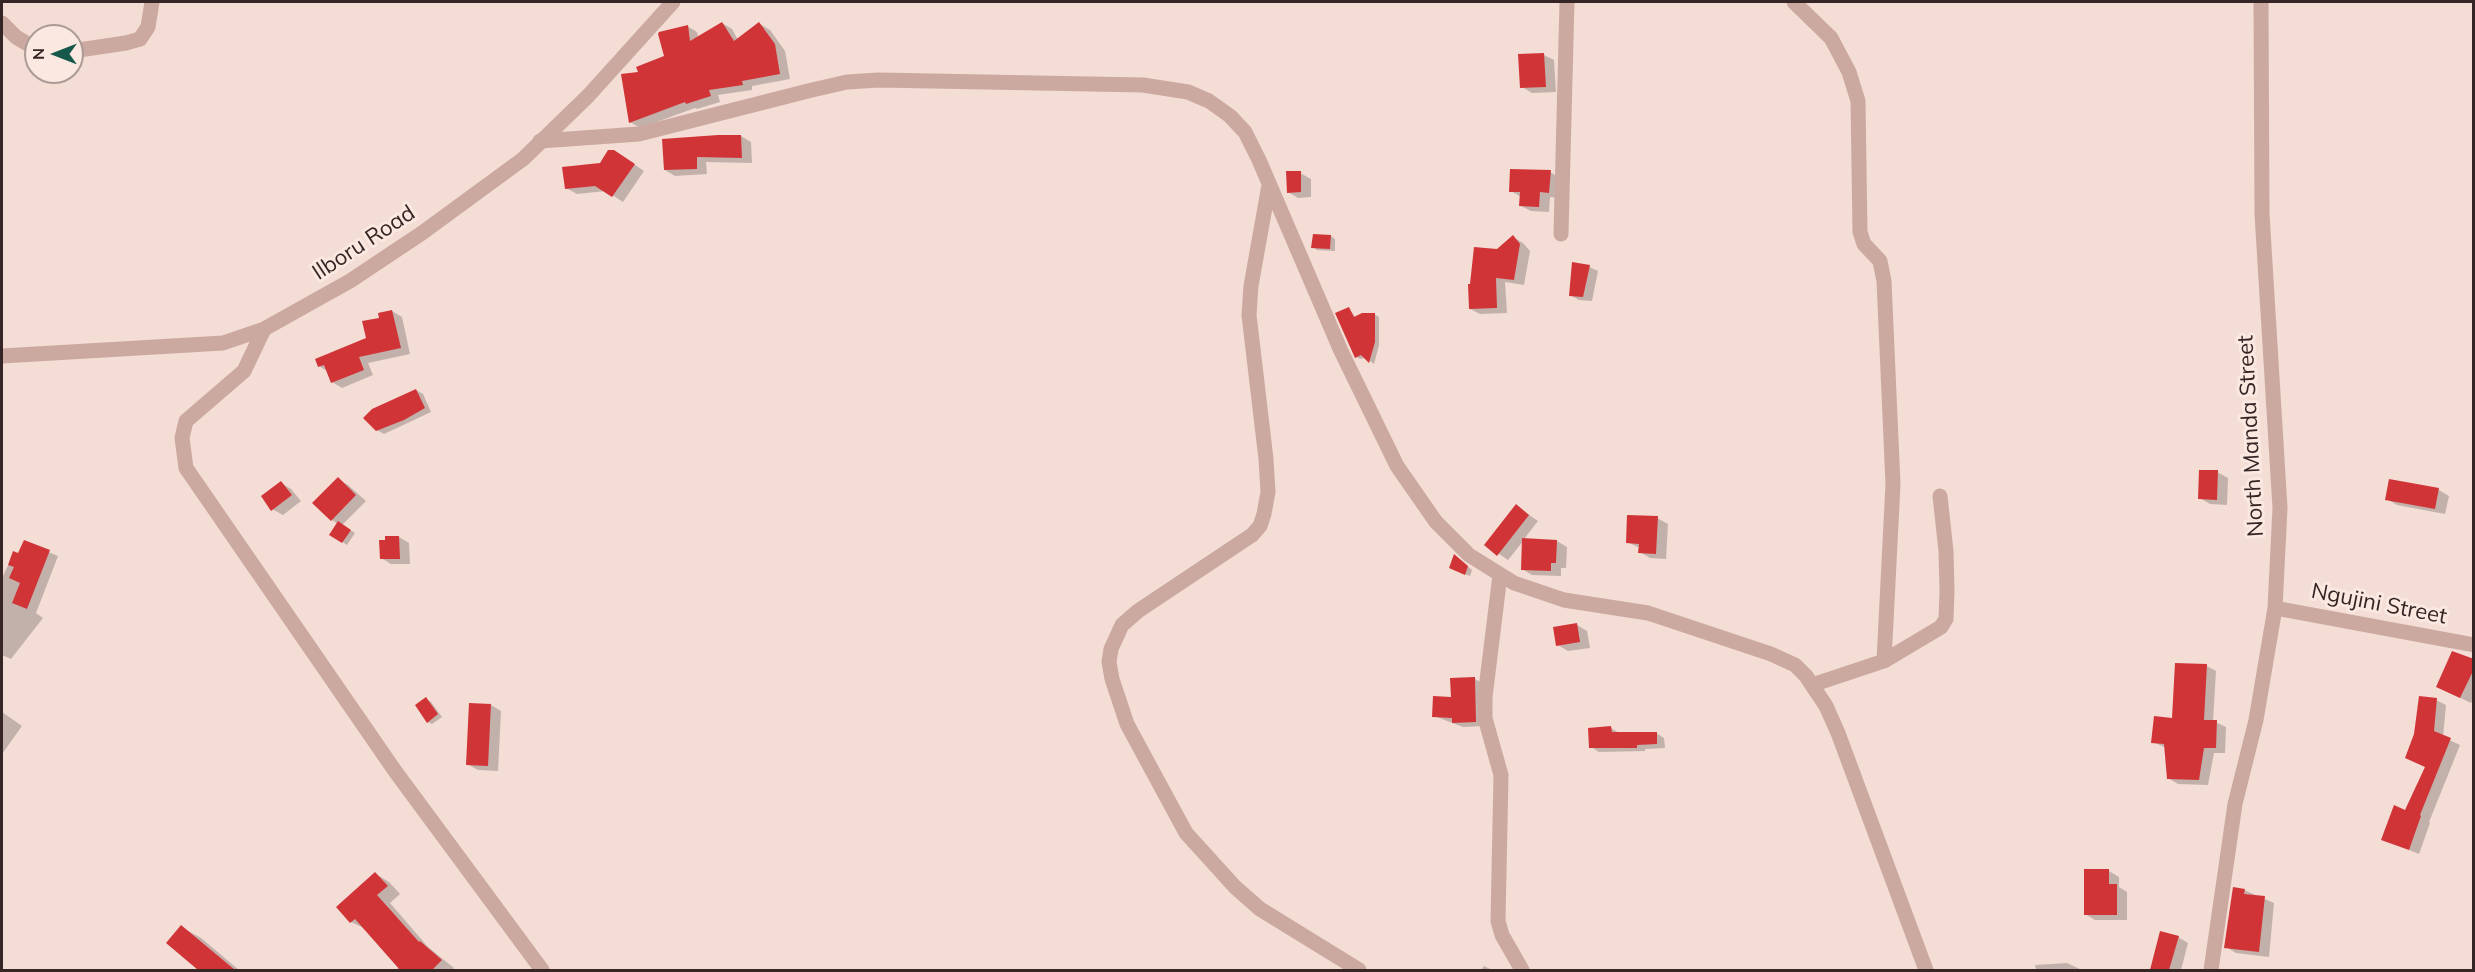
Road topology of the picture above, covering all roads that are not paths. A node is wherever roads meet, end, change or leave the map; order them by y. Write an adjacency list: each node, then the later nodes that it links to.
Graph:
1 (152, 2): 8 (street)
2 (673, 2): 9 (street, Ilboru Road)
3 (1567, 2): 11 (street)
4 (1794, 2): 18 (street)
5 (2261, 2): 16 (street, North Manda Street)
6 (2, 23): 7 (street)
7 (24, 42)
8 (84, 49)
9 (540, 141): 10 (street); 12 (street, Ilboru Road)
10 (1269, 185): 15 (street); 21 (street)
11 (1561, 234)
12 (264, 329): 13 (street, Ilboru Road); 20 (street)
13 (2, 357)
14 (1940, 496): 18 (street)
15 (1500, 575): 19 (street); 22 (street)
16 (2275, 608): 17 (street, Ngujini Street); 24 (street, North Manda Street)
17 (2474, 645)
18 (1884, 661): 19 (street)
19 (1812, 685): 23 (street)
20 (542, 970)
21 (1359, 970)
22 (1522, 970)
23 (1926, 970)
24 (2211, 970)

